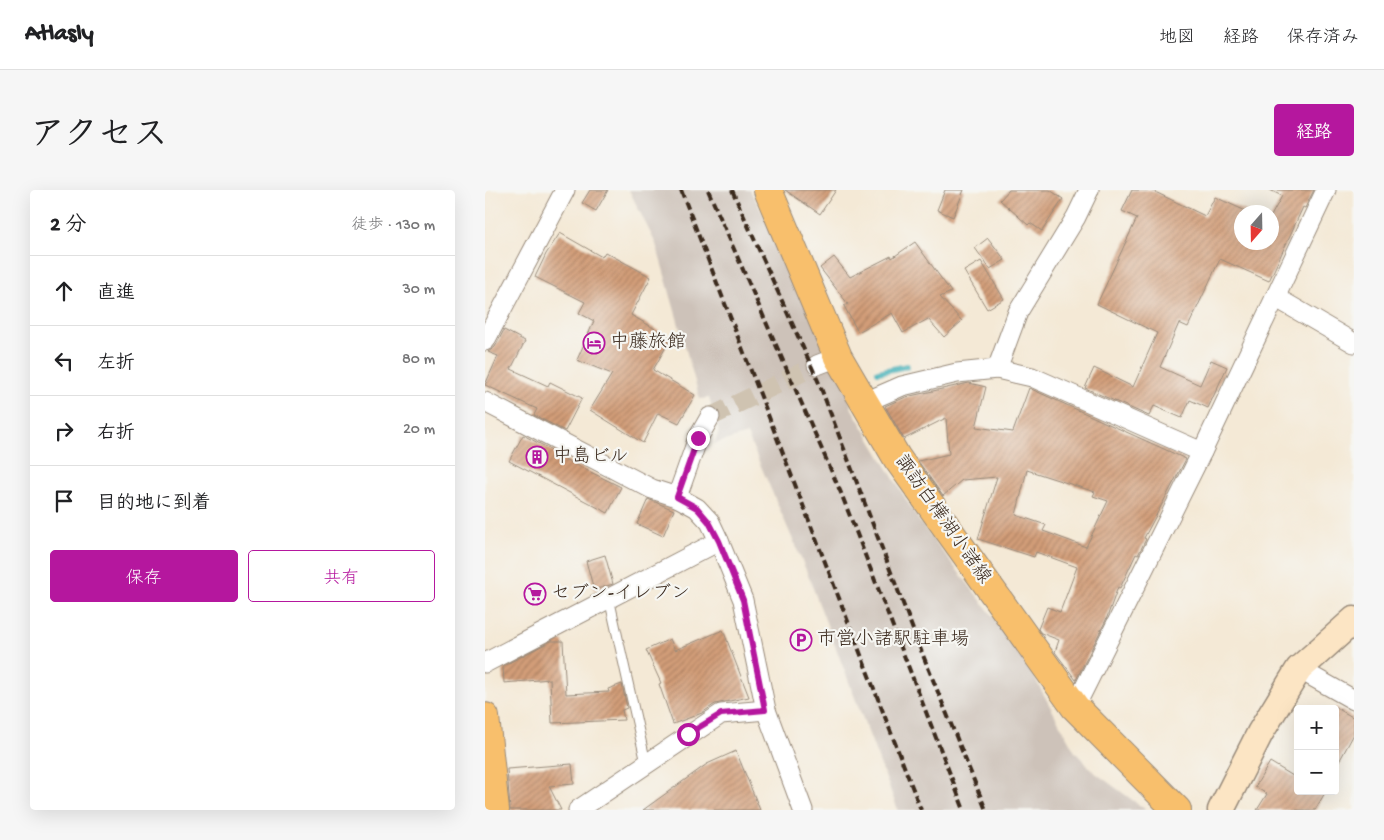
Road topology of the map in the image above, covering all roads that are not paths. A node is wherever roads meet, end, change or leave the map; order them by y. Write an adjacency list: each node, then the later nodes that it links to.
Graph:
1 (565, 190): 6 (street)
2 (768, 190): 10 (main road, 諏訪白樺湖小諸線)
3 (1089, 190): 8 (street)
4 (1326, 190): 5 (street)
5 (1275, 297): 7 (street); 12 (street)
6 (485, 341)
7 (1354, 343)
8 (997, 369): 10 (street); 12 (street)
9 (485, 402): 13 (street)
10 (863, 403): 20 (main road, 諏訪白樺湖小諸線)
11 (711, 417): 13 (street)
12 (1202, 452): 20 (street)
13 (677, 497): 14 (street)
14 (719, 541): 15 (street); 21 (street)
15 (609, 597): 17 (street); 23 (lane)
16 (1354, 620): 18 (main road)
17 (485, 663)
18 (1299, 669): 19 (street); 28 (main road)
19 (1354, 700)
20 (1075, 707): 27 (main road, 諏訪白樺湖小諸線)
21 (765, 710): 23 (street); 26 (street)
22 (485, 717): 24 (main road)
23 (646, 763): 25 (street)
24 (495, 810)
25 (578, 810)
26 (803, 810)
27 (1177, 810)
28 (1221, 810)

